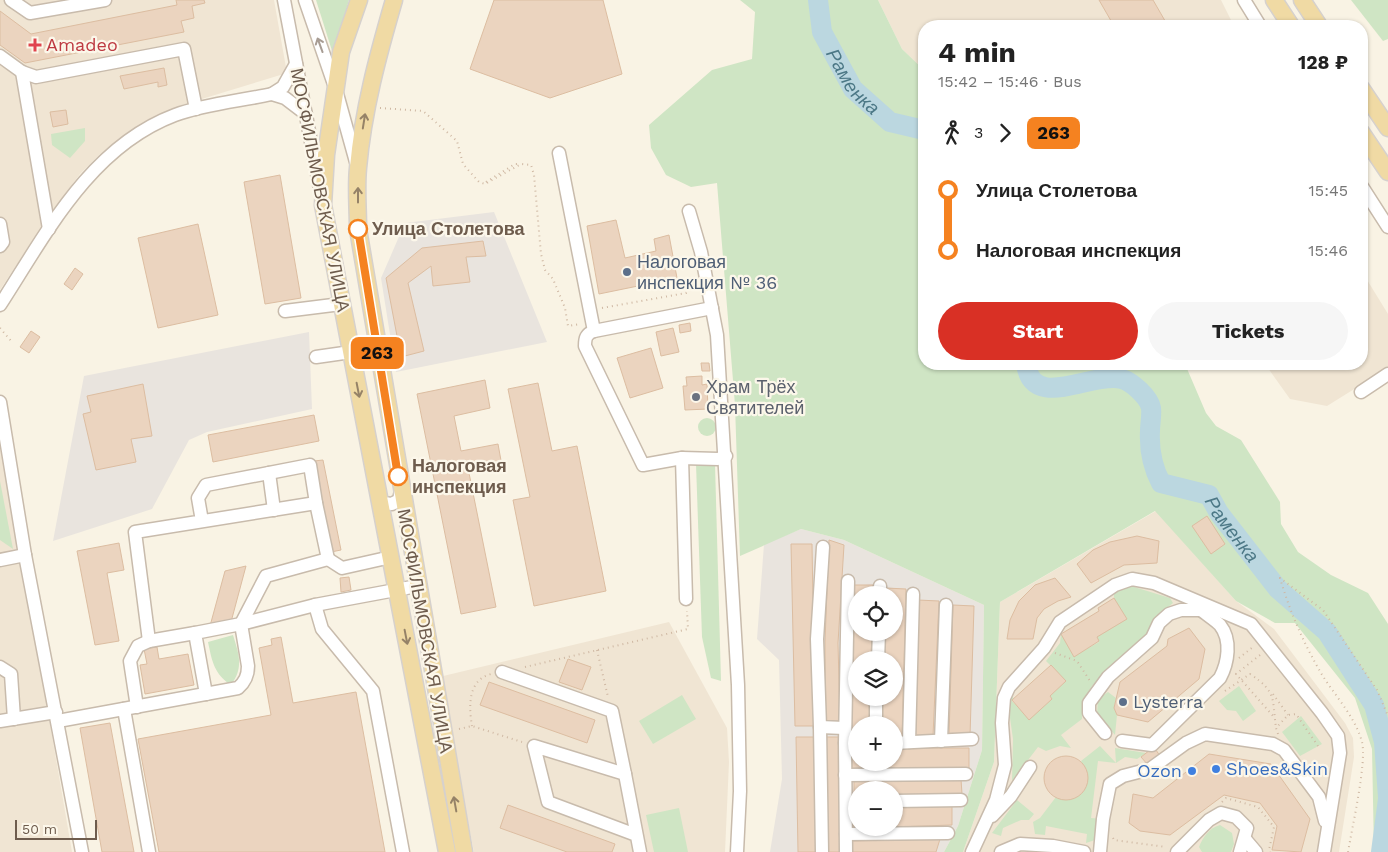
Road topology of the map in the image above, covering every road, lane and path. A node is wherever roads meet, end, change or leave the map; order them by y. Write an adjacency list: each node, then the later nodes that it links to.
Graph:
1 (11, 0): 2 (street)
2 (105, 0)
3 (284, 0): 14 (street, МОСФИЛЬМОВСКАЯ УЛИЦА)
4 (304, 0): 16 (street, МОСФИЛЬМОВСКАЯ УЛИЦА, one-way to 4)
5 (359, 0): 16 (main road)
6 (394, 0): 25 (main road, one-way to 6)
7 (1244, 0): 10 (street)
8 (1274, 0): 11 (main road)
9 (1302, 0): 12 (main road)
10 (1256, 20)
11 (1287, 20)
12 (1315, 20)
13 (0, 56): 15 (street)
14 (296, 64): 17 (street); 21 (street, МОСФИЛЬМОВСКАЯ УЛИЦА)
15 (22, 72): 20 (street); 32 (street)
16 (336, 90): 25 (street, МОСФИЛЬМОВСКАЯ УЛИЦА); 28 (main road)
17 (272, 94): 20 (street); 21 (street)
18 (1368, 98): 22 (main road)
19 (375, 108): 39 (path)
20 (196, 109): 32 (street)
21 (306, 114): 28 (street, МОСФИЛЬМОВСКАЯ УЛИЦА)
22 (1388, 128)
23 (1368, 142): 26 (main road)
24 (559, 153): 39 (street)
25 (358, 169): 50 (main road, МОСФИЛЬМОВСКАЯ УЛИЦА, one-way to 25)
26 (1388, 172)
27 (1368, 196): 31 (street)
28 (323, 205): 35 (main road, МОСФИЛЬМОВСКАЯ УЛИЦА)
29 (689, 210): 34 (street)
30 (0, 224): 33 (street)
31 (1388, 227)
32 (49, 229): 36 (street)
33 (0, 246)
34 (705, 273): 37 (street); 39 (path)
35 (341, 304): 38 (street); 42 (main road, МОСФИЛЬМОВСКАЯ УЛИЦА)
36 (0, 306)
37 (712, 308): 39 (street); 47 (street)
38 (285, 311)
39 (592, 321): 48 (street)
40 (0, 328): 41 (path)
41 (12, 342)
42 (351, 352): 43 (street); 51 (main road, МОСФИЛЬМОВСКАЯ УЛИЦА, one-way to 51)
43 (316, 357)
44 (1388, 374): 45 (street)
45 (1361, 392)
46 (0, 403): 56 (street)
47 (726, 456): 48 (street); 132 (street)
48 (682, 458): 64 (street)
49 (269, 473): 52 (street); 53 (street); 54 (street)
50 (401, 491): 51 (street); 61 (main road, МОСФИЛЬМОВСКАЯ УЛИЦА)
51 (379, 495): 57 (main road, МОСФИЛЬМОВСКАЯ УЛИЦА)
52 (316, 503): 53 (street); 58 (street)
53 (274, 510): 54 (street)
54 (202, 521): 71 (street)
55 (823, 548): 94 (street)
56 (25, 555): 59 (street); 88 (street)
57 (391, 557): 58 (street); 62 (main road, МОСФИЛЬМОВСКАЯ УЛИЦА)
58 (328, 559): 69 (street)
59 (0, 560)
60 (848, 581): 95 (street)
61 (417, 586): 62 (street); 130 (main road, МОСФИЛЬМОВСКАЯ УЛИЦА, one-way to 61)
62 (397, 589): 65 (street); 129 (main road, МОСФИЛЬМОВСКАЯ УЛИЦА, one-way to 129)
63 (913, 594): 104 (street)
64 (686, 600): 75 (path)
65 (314, 604): 69 (street); 128 (street)
66 (946, 605): 101 (street)
67 (1201, 610): 68 (street); 77 (street); 80 (street)
68 (1216, 610): 73 (street); 119 (street)
69 (241, 624): 70 (street); 83 (street)
70 (195, 633): 71 (street); 83 (street)
71 (149, 641): 84 (street)
72 (1257, 644): 77 (path)
73 (1044, 648): 80 (path); 118 (street)
74 (1260, 649): 79 (path)
75 (597, 650): 78 (path); 86 (path)
76 (0, 666): 91 (street)
77 (1226, 667): 102 (street)
78 (502, 672): 86 (street); 93 (path)
79 (1240, 680): 81 (path); 82 (path); 90 (path)
80 (1099, 690): 98 (street)
81 (1224, 692)
82 (1272, 692): 87 (path); 90 (path)
83 (206, 694): 84 (street)
84 (137, 707): 85 (street)
85 (124, 709): 88 (street); 127 (street)
86 (612, 711): 110 (street)
87 (1288, 715): 96 (path); 106 (path)
88 (57, 716): 91 (street); 126 (street)
89 (1388, 716): 143 (path)
90 (1274, 717): 96 (path)
91 (14, 719): 92 (street)
92 (0, 721)
93 (472, 726): 97 (path); 105 (path)
94 (820, 727): 95 (street); 133 (street)
95 (844, 728): 99 (street)
96 (1276, 728): 107 (path)
97 (458, 729)
98 (1105, 733)
99 (848, 737)
100 (972, 739): 101 (street)
101 (941, 741): 104 (street)
102 (1122, 741)
103 (903, 742): 104 (street)
104 (909, 742)
105 (534, 746): 110 (street); 122 (street)
106 (1318, 746)
107 (1284, 750): 119 (street); 138 (street)
108 (848, 759): 112 (street)
109 (1030, 767): 118 (street)
110 (625, 774): 122 (street)
111 (966, 774): 112 (street)
112 (845, 775): 113 (street)
113 (848, 788)
114 (961, 800): 115 (street)
115 (903, 801)
116 (1219, 804): 141 (path)
117 (848, 821): 121 (street)
118 (986, 822): 135 (street)
119 (1326, 829): 142 (street)
120 (948, 833): 121 (street)
121 (846, 834): 134 (street)
122 (636, 835): 131 (street)
123 (1112, 835): 125 (path)
124 (1245, 839): 125 (street); 139 (street); 140 (street)
125 (1173, 850)
126 (82, 852)
127 (149, 852)
128 (403, 852)
129 (447, 852)
130 (464, 852)
131 (640, 852)
132 (737, 852)
133 (822, 852)
134 (846, 852)
135 (972, 852)
136 (1001, 852): 137 (street)
137 (1084, 852)
138 (1100, 852)
139 (1240, 852)
140 (1256, 852)
141 (1270, 852)
142 (1324, 852)
143 (1348, 852)

